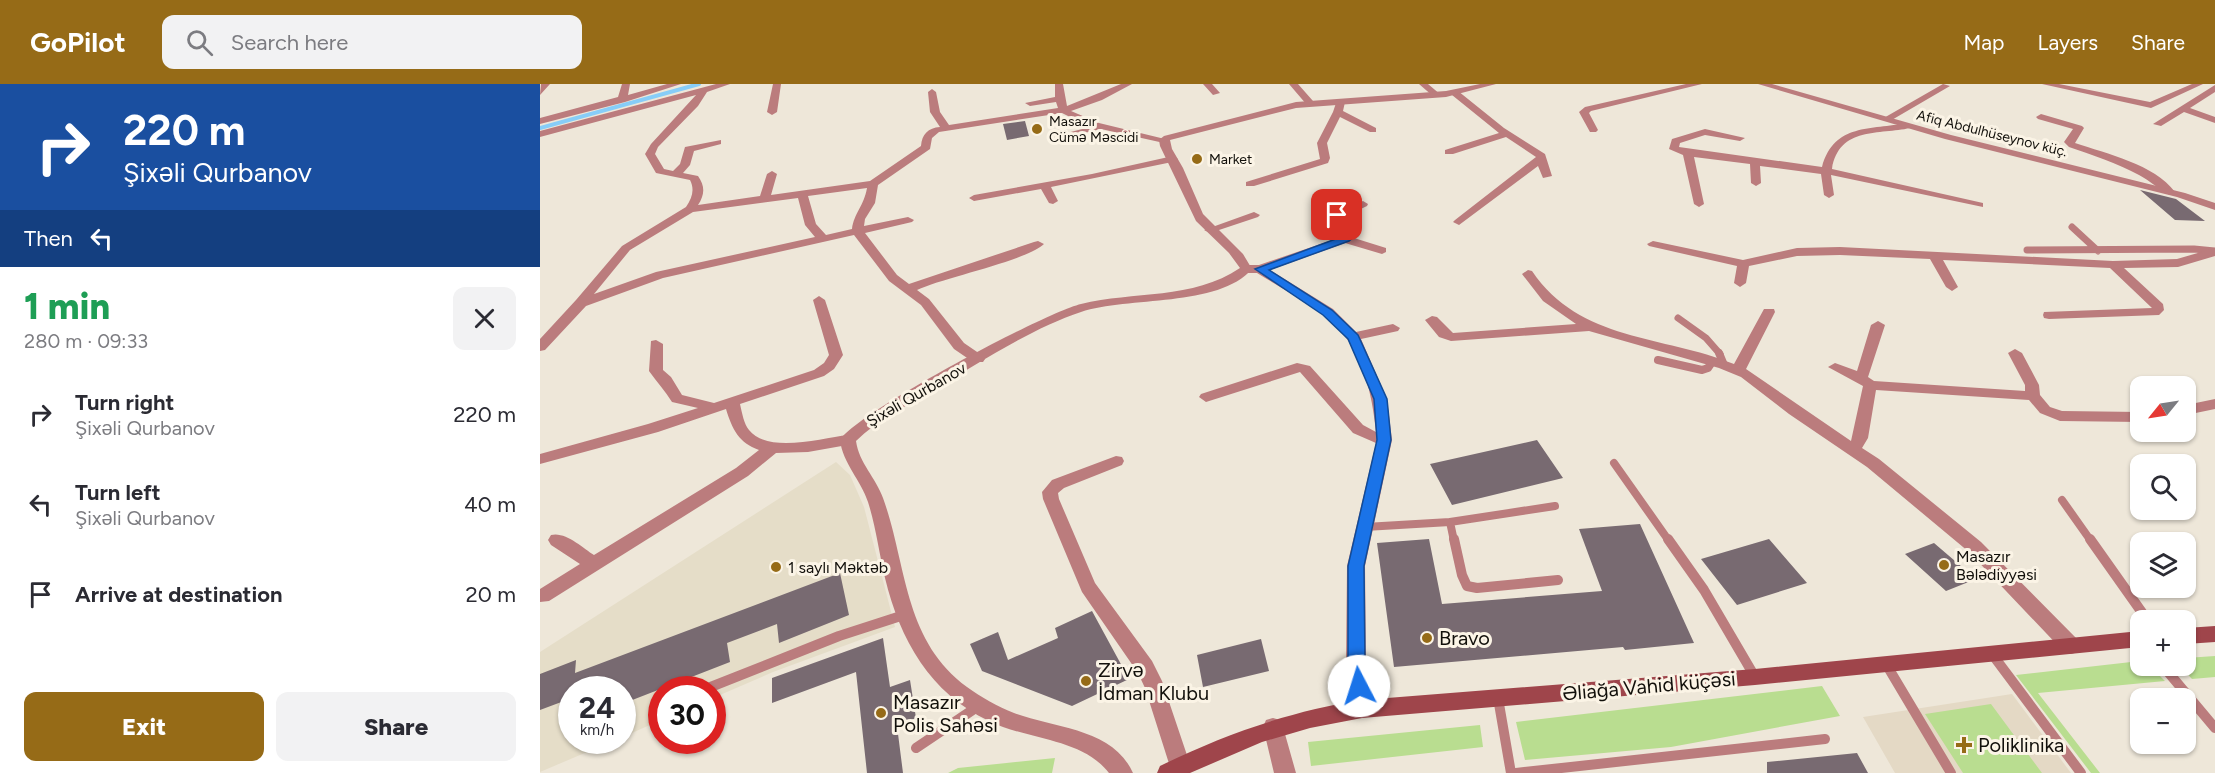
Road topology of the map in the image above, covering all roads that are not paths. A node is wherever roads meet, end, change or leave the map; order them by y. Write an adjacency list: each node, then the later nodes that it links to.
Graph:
1 (546, 84): 20 (street)
2 (626, 84): 25 (street)
3 (677, 84): 25 (street)
4 (726, 84): 19 (street)
5 (777, 84): 31 (street)
6 (1059, 84): 28 (street)
7 (1128, 84): 28 (street)
8 (1207, 84): 22 (street)
9 (1293, 84): 27 (street)
10 (1423, 84): 24 (street)
11 (1492, 84): 23 (street)
12 (1698, 84): 40 (street)
13 (1762, 84): 33 (street, Afiq Abdulhüseynov küç.)
14 (2046, 84): 17 (street)
15 (2199, 84): 17 (street)
16 (1946, 86): 33 (street)
17 (2071, 86)
18 (2215, 88): 30 (street)
19 (703, 91): 42 (street); 54 (street)
20 (540, 92)
21 (932, 92): 39 (street)
22 (1216, 93)
23 (1455, 93): 24 (street); 43 (street)
24 (1437, 95): 29 (street)
25 (622, 100): 35 (street)
26 (1030, 103): 28 (street)
27 (1310, 103): 29 (street); 46 (street)
28 (1061, 104): 37 (street); 39 (street)
29 (1339, 107): 41 (street); 59 (street)
30 (2183, 108): 34 (street); 36 (street)
31 (772, 112)
32 (2041, 117): 61 (street)
33 (1887, 119): 38 (street, Afiq Abdulhüseynov küç.)
34 (2215, 120)
35 (540, 121)
36 (2158, 124)
37 (1103, 126): 44 (street); 46 (street)
38 (1907, 126): 53 (street); 61 (street, Afiq Abdulhüseynov küç.)
39 (945, 127): 58 (street)
40 (1593, 129)
41 (1373, 130)
42 (540, 134)
43 (1507, 134): 48 (street); 51 (street)
44 (1062, 137)
45 (1740, 138): 49 (street)
46 (1164, 140): 50 (street)
47 (718, 142): 54 (street)
48 (1449, 152)
49 (1688, 153): 52 (street); 68 (street)
50 (1173, 159): 60 (street); 76 (street)
51 (1541, 159): 56 (street); 74 (street)
52 (1755, 162): 53 (street); 57 (street)
53 (1826, 171): 63 (street); 70 (street)
54 (675, 174): 71 (street)
55 (772, 174): 65 (street)
56 (1547, 176)
57 (1756, 183)
58 (873, 184): 62 (street); 77 (street)
59 (1250, 184)
60 (1045, 186): 64 (street); 66 (street)
61 (2170, 192): 69 (street, Afiq Abdulhüseynov küç.)
62 (802, 194): 65 (street); 78 (street)
63 (1829, 195)
64 (974, 198)
65 (764, 200): 71 (street)
66 (1053, 201)
67 (1363, 204): 79 (street)
68 (1699, 204)
69 (2213, 204)
70 (1979, 205)
71 (690, 209): 95 (street)
72 (1254, 215): 76 (street)
73 (908, 220): 77 (street)
74 (1459, 222)
75 (2072, 227): 84 (lane)
76 (1210, 230): 89 (street)
77 (858, 231): 78 (street); 93 (street)
78 (823, 239): 95 (street)
79 (1345, 239): 83 (street); 89 (street, Şixəli Qurbanov)
80 (1038, 244): 93 (street)
81 (1653, 244): 87 (street)
82 (2027, 249): 84 (lane)
83 (1382, 250)
84 (2098, 251): 85 (lane)
85 (2215, 252): 88 (street)
86 (1935, 257): 87 (street); 88 (street); 92 (street)
87 (1743, 264): 91 (street)
88 (2114, 265): 97 (street)
89 (1253, 269): 104 (street); 108 (street, Şixəli Qurbanov)
90 (1528, 274): 101 (street)
91 (1740, 283)
92 (1952, 286)
93 (908, 289): 108 (street)
94 (819, 300): 115 (street)
95 (581, 303): 103 (street)
96 (1769, 312): 110 (street)
97 (2049, 315)
98 (1678, 318): 110 (lane)
99 (1432, 320): 101 (street)
100 (1878, 325): 112 (street)
101 (1589, 327): 110 (street)
102 (1394, 328): 104 (street)
103 (545, 336): 106 (street)
104 (1353, 338): 121 (street)
105 (656, 344): 118 (street)
106 (540, 347)
107 (2015, 353): 113 (street)
108 (978, 359): 120 (street, Şixəli Qurbanov)
109 (1658, 360): 110 (lane)
110 (1724, 366): 123 (street)
111 (1835, 367): 112 (street)
112 (1866, 382): 113 (street); 123 (street)
113 (2033, 396): 119 (street)
114 (1206, 397): 121 (street)
115 (732, 404): 118 (street); 122 (street)
116 (2215, 404): 117 (street)
117 (2196, 408)
118 (715, 409): 124 (street)
119 (2130, 417)
120 (848, 440): 122 (street); 136 (street)
121 (1384, 440): 130 (street)
122 (771, 449): 132 (street)
123 (1854, 449): 140 (street)
124 (540, 459)
125 (1116, 461): 153 (street)
126 (1614, 463): 144 (lane)
127 (2062, 500): 135 (lane)
128 (1555, 506): 129 (lane)
129 (1450, 522): 130 (lane); 133 (lane)
130 (1365, 527): 148 (street)
131 (557, 540): 132 (street)
132 (594, 564): 134 (street)
133 (1558, 580)
134 (543, 596)
135 (2140, 610)
136 (907, 614): 145 (lane); 147 (street)
137 (2215, 634): 138 (main road)
138 (2196, 635)
139 (2130, 640): 140 (main road, Əliağa Vahid küçəsi)
140 (2071, 646): 141 (main road, Əliağa Vahid küçəsi)
141 (1992, 653): 142 (main road, Əliağa Vahid küçəsi); 158 (lane)
142 (1886, 664): 144 (main road, Əliağa Vahid küçəsi); 157 (lane)
143 (2171, 676): 150 (lane)
144 (1755, 677): 146 (main road, Əliağa Vahid küçəsi)
145 (726, 681)
146 (1498, 698): 148 (main road, Əliağa Vahid küçəsi); 156 (lane)
147 (980, 705): 152 (lane); 154 (street)
148 (1362, 709): 149 (main road, Əliağa Vahid küçəsi)
149 (1273, 727): 153 (main road, Əliağa Vahid küçəsi); 155 (street)
150 (2215, 728)
151 (1825, 739): 156 (lane)
152 (916, 748)
153 (1174, 770)
154 (1122, 773)
155 (1286, 773)
156 (1513, 773)
157 (1951, 773)
158 (2081, 773)

